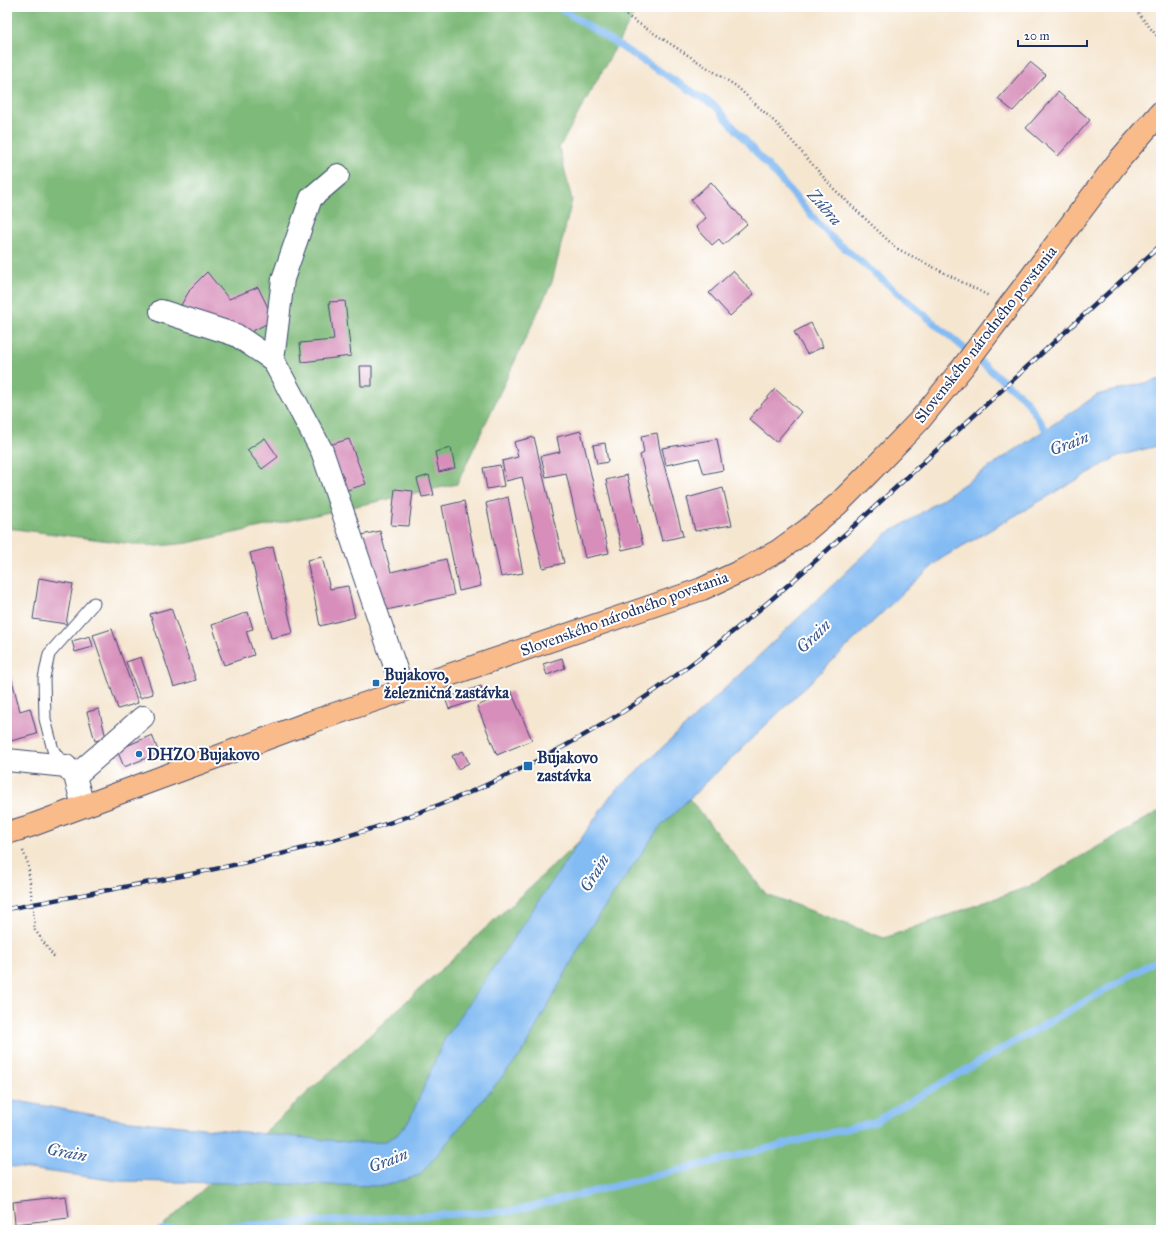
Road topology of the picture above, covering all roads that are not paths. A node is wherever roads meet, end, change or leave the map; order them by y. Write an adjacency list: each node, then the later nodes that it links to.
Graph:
1 (1161, 112): 6 (main road, Slovenského národného povstania)
2 (338, 175): 4 (street)
3 (161, 311): 4 (street)
4 (273, 360): 6 (street)
5 (94, 602): 9 (lane)
6 (403, 690): 10 (main road, Slovenského národného povstania)
7 (143, 717): 9 (street)
8 (7, 760): 9 (street)
9 (70, 771): 10 (street)
10 (83, 806): 11 (main road, Slovenského národného povstania)
11 (10, 832)

